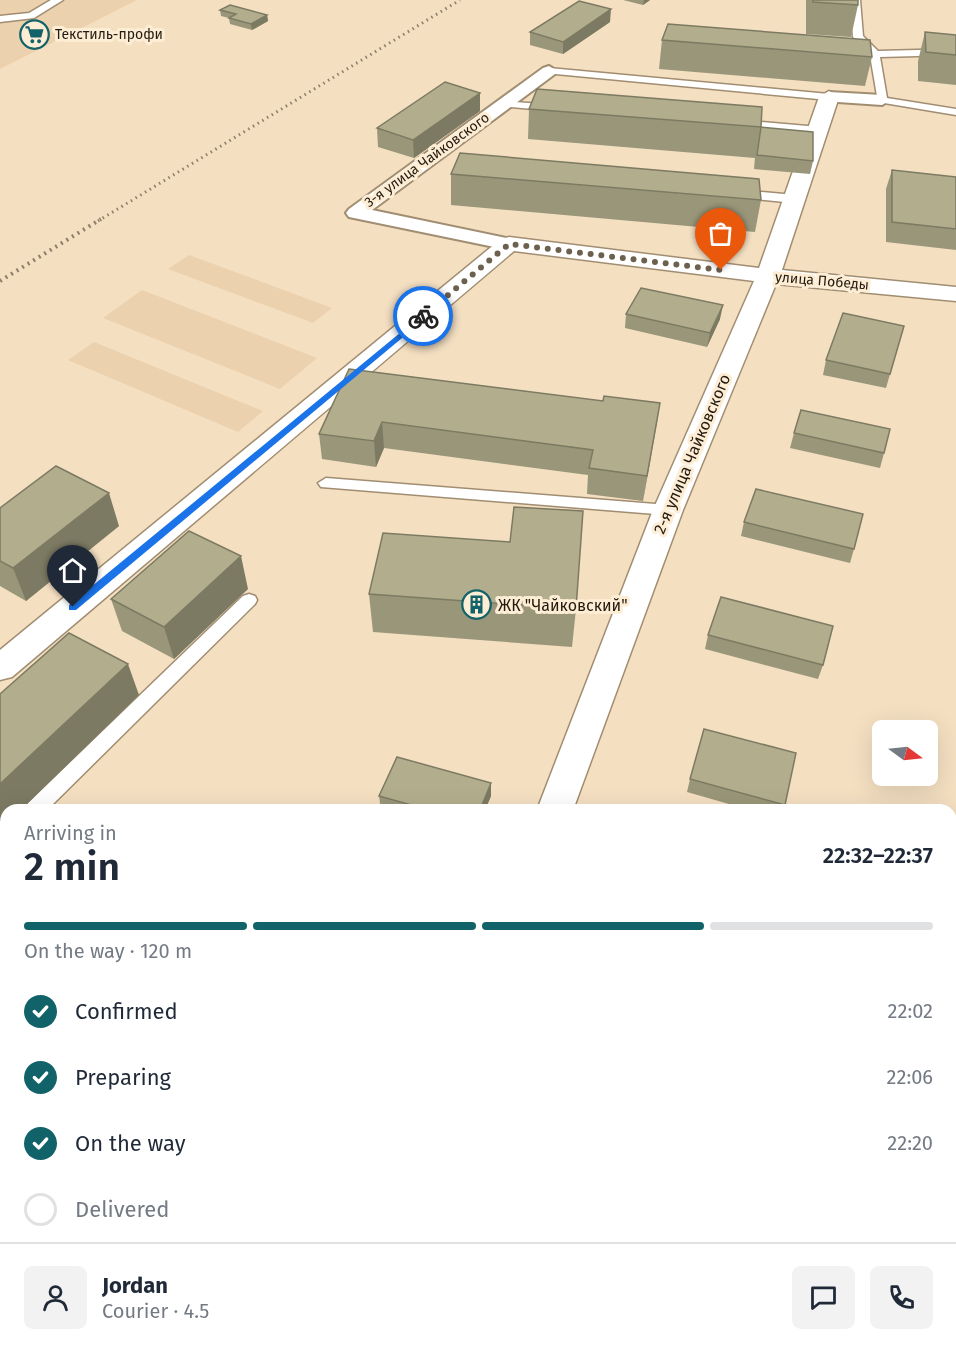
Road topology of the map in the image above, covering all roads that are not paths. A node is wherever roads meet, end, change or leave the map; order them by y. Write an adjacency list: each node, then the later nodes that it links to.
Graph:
1 (57, 0): 3 (lane)
2 (855, 0): 5 (lane)
3 (0, 20)
4 (956, 52): 5 (lane)
5 (875, 54): 8 (lane)
6 (549, 71): 7 (lane); 9 (street, 3-я улица Чайковского)
7 (829, 97): 8 (street); 13 (street, 2-я улица Чайковского)
8 (882, 100): 11 (lane)
9 (503, 104): 10 (lane); 16 (street, 3-я улица Чайковского)
10 (561, 109)
11 (956, 112)
12 (726, 122): 13 (lane)
13 (819, 130): 15 (street, 2-я улица Чайковского)
14 (725, 193): 15 (lane)
15 (795, 199): 17 (street, 2-я улица Чайковского)
16 (509, 244): 17 (street, улица Победы); 22 (street)
17 (768, 276): 18 (street, улица Победы); 20 (street, 2-я улица Чайковского)
18 (956, 294)
19 (326, 483): 20 (lane)
20 (668, 510): 24 (street, 2-я улица Чайковского)
21 (249, 600): 23 (lane)
22 (0, 668)
23 (40, 804)
24 (557, 804)

